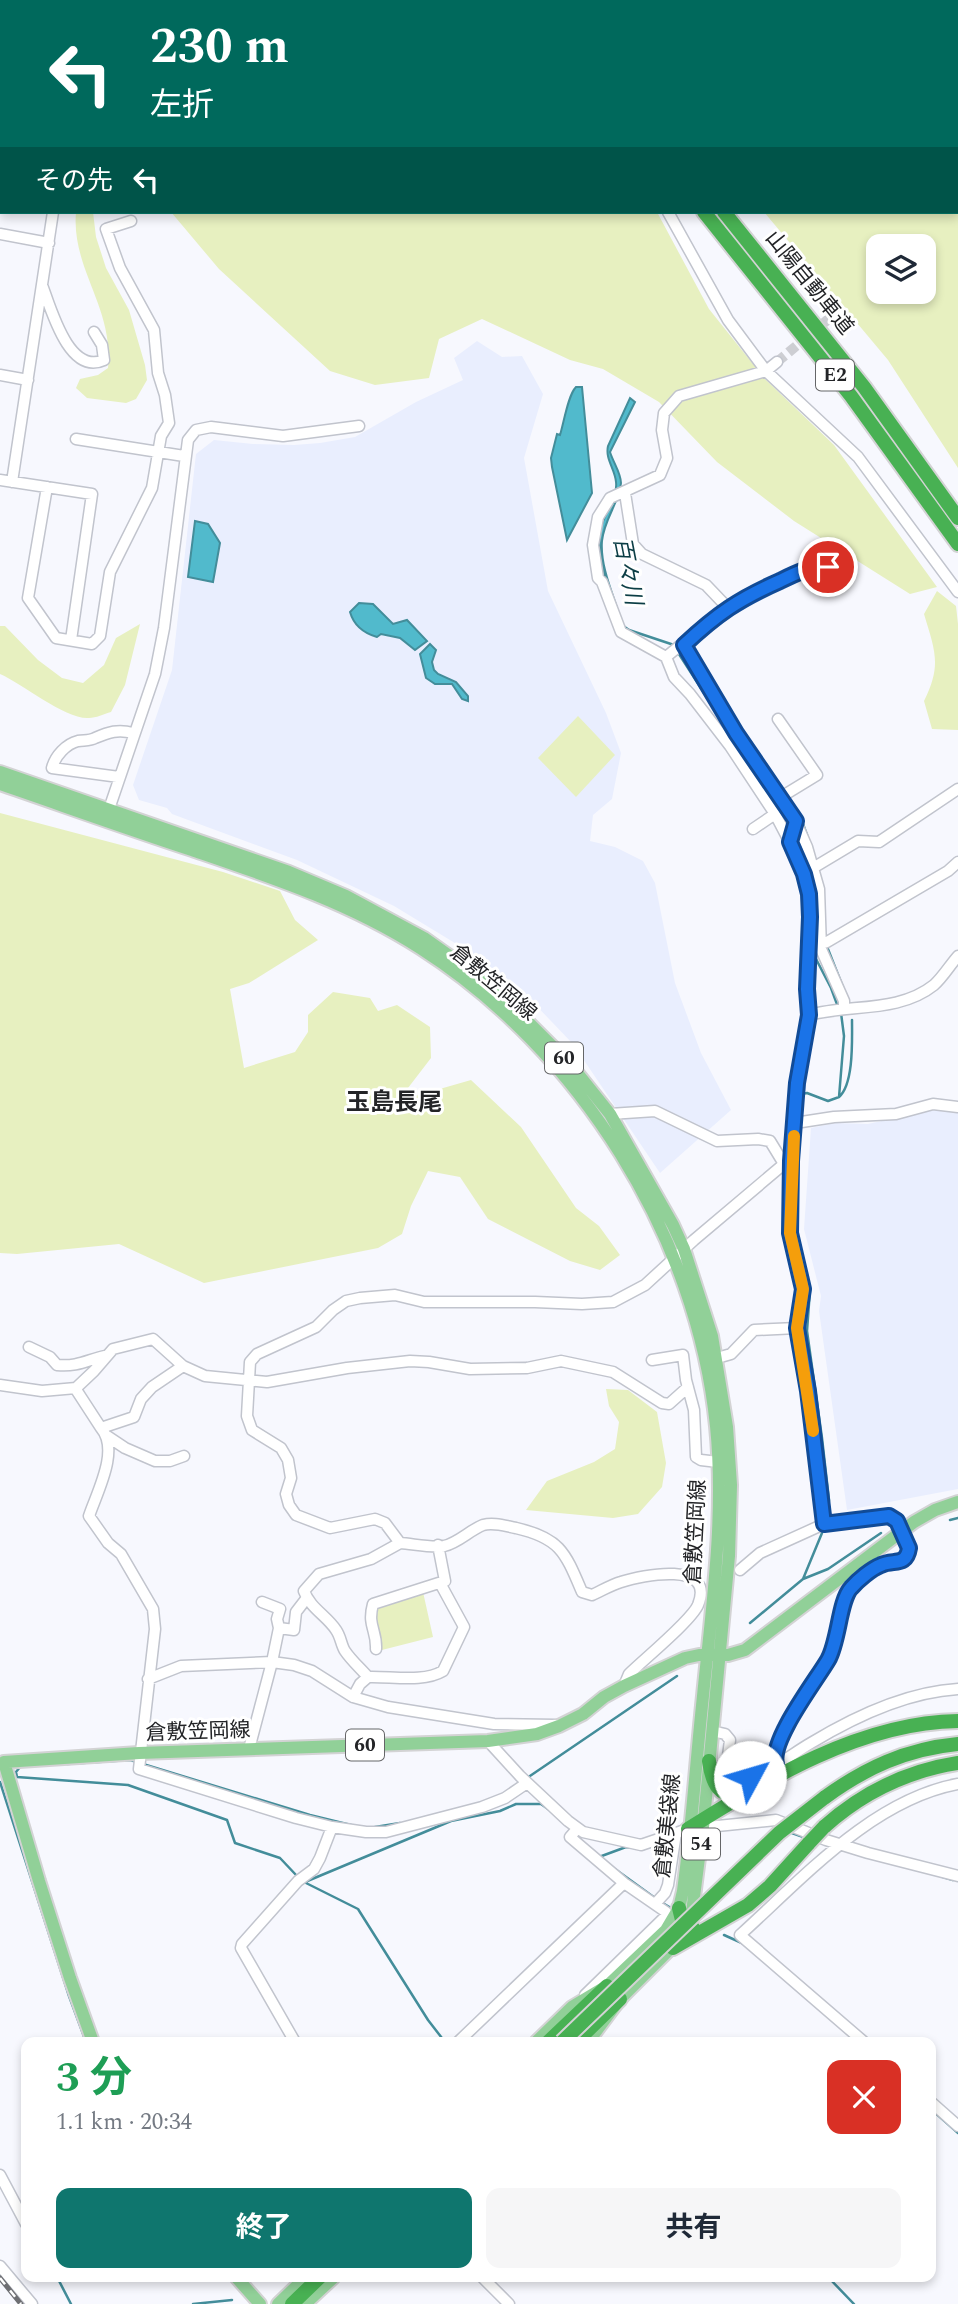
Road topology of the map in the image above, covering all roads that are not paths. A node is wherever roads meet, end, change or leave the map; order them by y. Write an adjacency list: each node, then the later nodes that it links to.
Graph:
1 (53, 214): 7 (street)
2 (669, 214): 11 (street)
3 (706, 214): 23 (highway, 山陽自動車道 / E2)
4 (726, 214): 22 (highway, 山陽自動車道 / E2)
5 (131, 221): 16 (street)
6 (0, 235): 7 (street)
7 (49, 243): 8 (street)
8 (42, 284): 9 (street); 13 (street)
9 (94, 332)
10 (777, 362): 11 (street)
11 (766, 371): 21 (street); 25 (street)
12 (0, 375): 13 (street)
13 (27, 380): 19 (street)
14 (359, 426): 17 (street)
15 (76, 439): 16 (street)
16 (159, 452): 17 (street); 27 (street)
17 (184, 456): 30 (street)
18 (0, 480): 19 (street)
19 (12, 482): 20 (street)
20 (47, 487): 27 (street); 27 (street)
21 (623, 494): 26 (street); 28 (street)
22 (958, 518)
23 (958, 544)
24 (840, 571): 26 (street)
25 (958, 592)
26 (727, 607): 28 (street)
27 (71, 640)
28 (676, 650): 31 (street); 32 (street)
29 (778, 719): 37 (street)
30 (133, 733): 34 (street); 34 (street)
31 (741, 740): 32 (street); 37 (street)
32 (730, 746): 38 (street)
33 (0, 772): 39 (main road, 倉敷笠岡線 / 60)
34 (119, 777): 39 (street)
35 (0, 784): 39 (main road, 倉敷笠岡線 / 60)
36 (958, 789): 44 (street)
37 (784, 795): 40 (street)
38 (775, 814): 41 (street); 42 (street)
39 (108, 815): 50 (main road, 倉敷笠岡線 / 60); 54 (main road, 倉敷笠岡線 / 60)
40 (795, 823): 42 (street); 44 (street)
41 (753, 829)
42 (790, 841): 45 (street)
43 (958, 862): 45 (street)
44 (816, 866): 45 (street)
45 (819, 946): 47 (street); 48 (street)
46 (958, 956): 47 (street)
47 (841, 1009): 48 (street)
48 (809, 1015): 51 (street)
49 (958, 1107): 51 (street)
50 (610, 1114): 52 (street); 53 (main road, 倉敷笠岡線 / 60)
51 (797, 1123): 52 (street)
52 (788, 1163): 53 (street); 55 (street)
53 (684, 1249): 54 (street); 58 (main road, 倉敷笠岡線 / 60)
54 (674, 1259): 61 (street); 67 (main road, 倉敷笠岡線 / 60)
55 (797, 1328): 58 (street); 69 (street)
56 (29, 1348): 57 (street)
57 (106, 1356): 60 (street); 64 (street)
58 (717, 1358): 79 (main road, 倉敷笠岡線 / 60)
59 (652, 1360): 63 (street)
60 (183, 1366): 61 (street); 65 (street)
61 (248, 1381): 63 (street); 71 (street)
62 (0, 1385): 64 (street)
63 (688, 1387): 67 (street)
64 (75, 1388): 65 (street)
65 (104, 1432): 66 (street); 82 (street)
66 (184, 1456)
67 (718, 1462): 79 (main road, 倉敷笠岡線 / 60)
68 (958, 1502): 70 (main road)
69 (824, 1524): 70 (street); 73 (street)
70 (903, 1531): 79 (main road); 97 (street)
71 (400, 1543): 72 (street); 75 (street)
72 (438, 1545): 74 (street); 83 (street)
73 (740, 1570)
74 (440, 1583): 78 (street); 81 (street)
75 (306, 1599): 77 (street); 81 (street)
76 (262, 1602): 77 (street)
77 (279, 1628): 80 (street)
78 (376, 1649)
79 (714, 1656): 83 (main road, 倉敷笠岡線 / 60); 88 (main road, 倉敷美袋線 / 54); 104 (main road, 倉敷美袋線 / 54)
80 (272, 1661): 82 (street); 85 (street); 91 (street)
81 (368, 1677): 85 (street)
82 (148, 1679): 93 (street)
83 (624, 1686): 87 (main road, 倉敷笠岡線 / 60)
84 (958, 1689): 97 (street)
85 (353, 1698): 87 (street)
86 (958, 1721): 101 (highway)
87 (559, 1726): 89 (main road, 倉敷笠岡線 / 60)
88 (712, 1731): 95 (main road, 倉敷美袋線 / 54); 97 (street)
89 (488, 1741): 91 (main road, 倉敷笠岡線 / 60); 99 (street)
90 (958, 1744): 102 (highway)
91 (249, 1749): 93 (main road, 倉敷笠岡線 / 60)
92 (958, 1754): 102 (highway)
93 (138, 1759): 94 (main road, 倉敷笠岡線 / 60); 103 (street)
94 (2, 1761): 98 (main road, 倉敷笠岡線 / 60)
95 (709, 1761): 101 (highway); 104 (main road, 倉敷美袋線 / 54)
96 (958, 1763): 112 (highway, bridge)
97 (776, 1764)
98 (3, 1778): 117 (main road, 倉敷笠岡線 / 60)
99 (524, 1779): 103 (street); 105 (street)
100 (958, 1784): 106 (street)
101 (748, 1793): 104 (highway)
102 (824, 1798): 122 (highway, bridge)
103 (331, 1823): 118 (street)
104 (693, 1827): 105 (street); 106 (street); 109 (street); 110 (main road, 倉敷美袋線 / 54); 111 (main road, 倉敷美袋線 / 54)
105 (575, 1832): 108 (street)
106 (839, 1847): 107 (street); 125 (street)
107 (958, 1876)
108 (625, 1883): 109 (street); 119 (street)
109 (657, 1901): 116 (street)
110 (679, 1908): 111 (highway); 114 (main road, 倉敷美袋線 / 54)
111 (688, 1926): 112 (highway); 113 (main road, 倉敷美袋線 / 54)
112 (708, 1928): 113 (highway)
113 (673, 1948): 115 (main road, 倉敷美袋線 / 54)
114 (607, 1986): 116 (main road, 倉敷美袋線); 121 (highway, 54)
115 (620, 1999): 123 (highway, 54); 124 (main road, 倉敷美袋線)
116 (572, 2007): 120 (main road, 倉敷美袋線)
117 (91, 2037)
118 (292, 2037)
119 (463, 2037)
120 (542, 2037)
121 (553, 2037)
122 (567, 2037)
123 (581, 2037)
124 (592, 2037)
125 (858, 2037)
126 (936, 2106): 127 (street)
127 (958, 2126)
128 (0, 2175): 129 (street)
129 (21, 2215)
130 (0, 2266): 136 (street)
131 (240, 2282): 137 (main road)
132 (301, 2282): 138 (main road)
133 (315, 2282): 139 (highway)
134 (329, 2282): 140 (main road)
135 (487, 2282): 141 (street)
136 (32, 2304)
137 (260, 2304)
138 (278, 2304)
139 (292, 2304)
140 (305, 2304)
141 (509, 2304)

